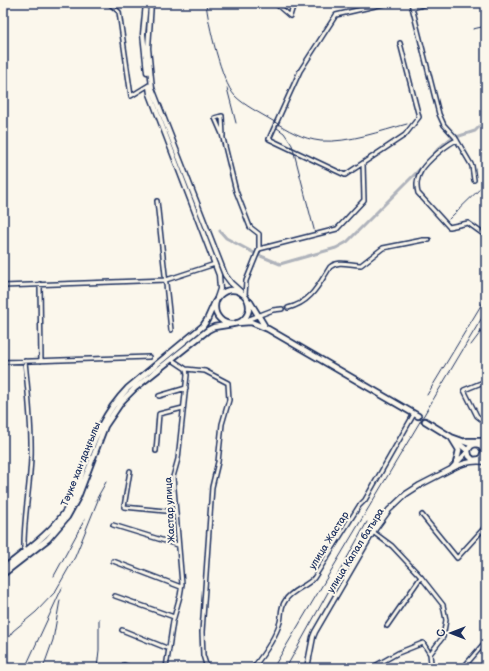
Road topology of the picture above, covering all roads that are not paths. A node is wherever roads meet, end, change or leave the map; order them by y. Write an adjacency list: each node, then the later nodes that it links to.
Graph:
1 (110, 3): 12 (street)
2 (146, 3): 12 (main road)
3 (151, 3): 26 (main road)
4 (275, 3): 5 (street)
5 (294, 3)
6 (388, 3): 16 (street)
7 (411, 3): 9 (street)
8 (430, 3): 9 (street)
9 (412, 8): 15 (street)
10 (400, 43): 16 (street)
11 (3, 68): 13 (street)
12 (149, 85): 22 (main road)
13 (3, 95)
14 (223, 136): 14 (street); 21 (street)
15 (457, 140): 17 (street); 19 (street)
16 (363, 163): 21 (street)
17 (474, 180)
18 (157, 201): 23 (street)
19 (486, 236)
20 (429, 240): 28 (street)
21 (259, 249): 26 (street)
22 (215, 264): 23 (street); 27 (main road)
23 (166, 280): 24 (street); 33 (street)
24 (40, 284): 25 (street); 38 (street)
25 (3, 286)
26 (244, 295): 27 (main road); 30 (main road); 31 (main road)
27 (216, 300): 31 (main road); 34 (main road, Тәуке хан даңғылы)
28 (288, 308)
29 (282, 309): 30 (street)
30 (257, 315): 31 (street); 32 (main road)
31 (237, 323): 32 (main road); 34 (main road, Тәуке хан даңғылы)
32 (268, 328): 45 (main road)
33 (171, 330)
34 (197, 336): 36 (main road, Тәуке хан даңғылы); 65 (main road, Тәуке хан даңғылы)
35 (149, 357): 38 (street)
36 (171, 359): 40 (street); 65 (main road, Тәуке хан даңғылы)
37 (25, 361): 38 (street); 39 (street); 67 (street)
38 (41, 361)
39 (3, 362)
40 (186, 370): 42 (street, Жастар улица); 82 (street)
41 (486, 381): 47 (street)
42 (186, 388): 43 (street); 44 (street, Жастар улица)
43 (159, 396)
44 (183, 408): 52 (street); 60 (street, Жастар улица)
45 (416, 415): 83 (street, улица Жастар)
46 (425, 421): 48 (main road)
47 (486, 423)
48 (451, 437): 49 (main road); 53 (main road); 57 (main road)
49 (461, 441): 50 (main road); 51 (main road)
50 (486, 441): 51 (main road)
51 (474, 444): 53 (main road); 54 (main road)
52 (156, 451)
53 (468, 451): 55 (main road); 57 (main road, улица Капал батыра)
54 (485, 452): 55 (main road)
55 (476, 460): 56 (main road); 58 (main road, улица Капал батыра)
56 (486, 462)
57 (456, 463): 58 (main road, улица Капал батыра)
58 (451, 469): 64 (main road, улица Капал батыра)
59 (130, 471): 60 (street)
60 (176, 512): 66 (street, Жастар улица)
61 (422, 515): 63 (street)
62 (114, 525): 66 (street)
63 (486, 526)
64 (373, 532): 70 (street); 84 (main road, улица Капал батыра)
65 (46, 537): 67 (main road, Тәуке хан даңғылы); 69 (main road, Тәуке хан даңғылы)
66 (178, 545): 71 (street, Жастар улица)
67 (24, 552): 69 (main road, Тәуке хан даңғылы)
68 (113, 561): 71 (street)
69 (4, 572)
70 (421, 577): 74 (street); 78 (street)
71 (181, 586): 73 (street, Жастар улица)
72 (115, 596): 73 (street)
73 (174, 617): 77 (street, Жастар улица)
74 (387, 626)
75 (122, 630): 77 (street)
76 (486, 641): 87 (street)
77 (169, 650): 81 (street, Жастар улица)
78 (430, 654): 85 (street); 86 (street)
79 (124, 666): 80 (street)
80 (132, 668)
81 (166, 668)
82 (207, 668)
83 (253, 668)
84 (307, 668)
85 (372, 668)
86 (434, 668)
87 (463, 668)

